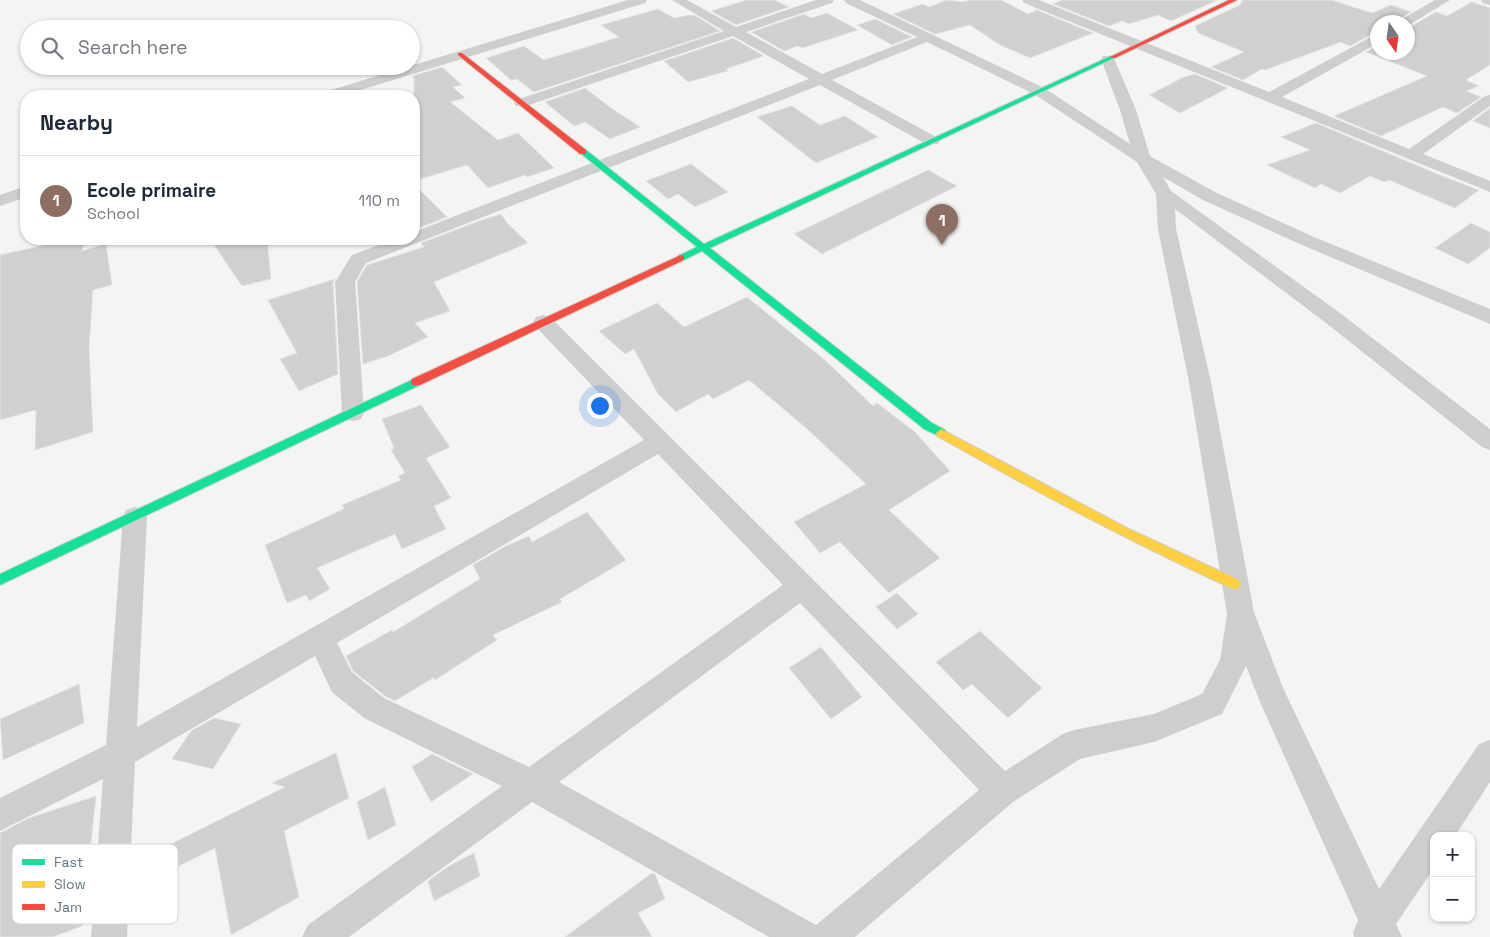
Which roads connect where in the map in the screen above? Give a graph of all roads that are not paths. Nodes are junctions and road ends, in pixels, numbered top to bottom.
1 (641, 0) edge
2 (678, 0) edge
3 (828, 0) edge
4 (850, 0) edge
5 (1028, 0) edge
6 (1234, 0) edge
7 (1444, 0) edge
8 (1415, 16) edge
9 (734, 31) junction
10 (929, 37) junction
11 (1370, 42) edge
12 (1138, 45) junction
13 (460, 54) junction
14 (1108, 59) junction
15 (420, 67) edge
16 (393, 75) edge
17 (821, 80) junction
18 (345, 90) edge
19 (1039, 91) junction
20 (1270, 98) junction
21 (1490, 99) edge
22 (520, 102) junction
23 (932, 141) junction
24 (1411, 155) junction
25 (1142, 159) junction
26 (601, 166) junction
27 (1490, 187) edge
28 (20, 193) edge
29 (1165, 194) junction
30 (0, 201) edge
31 (420, 235) edge
32 (395, 245) edge
33 (704, 247) junction
34 (1490, 317) edge
35 (543, 322) junction
36 (353, 413) junction
37 (1490, 441) edge
38 (660, 442) junction
39 (135, 517) junction
40 (0, 580) edge
41 (802, 587) junction
42 (1237, 598) junction
43 (320, 638) junction
44 (121, 753) junction
45 (1490, 755) edge
46 (531, 784) junction
47 (1002, 791) junction
48 (0, 815) edge
49 (1439, 832) edge
50 (115, 844) edge
51 (1430, 846) edge
52 (110, 924) edge
53 (1377, 932) edge
54 (109, 937) edge
55 (320, 937) edge
56 (803, 937) edge
57 (828, 937) edge

1 - 13 street
2 - 9 street
3 - 9 street
4 - 10 street
5 - 12 street
6 - 12 street
7 - 8 street
9 - 17 street
9 - 22 street
10 - 17 street
10 - 19 street
11 - 20 street
12 - 14 street
12 - 20 street
13 - 15 street
13 - 22 street
14 - 19 street
14 - 25 street
16 - 18 street
17 - 23 street
17 - 26 street
19 - 23 street
19 - 25 street
20 - 24 street
21 - 24 street
22 - 26 street
23 - 33 street
24 - 27 street
25 - 29 street
25 - 34 street
26 - 31 street
26 - 33 street
28 - 30 street
29 - 37 street
29 - 42 street
32 - 36 street
33 - 35 street
33 - 42 street
35 - 36 street
35 - 38 street
36 - 39 street
38 - 41 street
38 - 43 street
39 - 40 street
39 - 44 street
41 - 46 street
41 - 47 street
42 - 47 street
42 - 53 street
43 - 44 street
43 - 46 street
44 - 48 street
44 - 50 street
45 - 49 street
46 - 55 street
46 - 56 street
47 - 57 street
51 - 53 street
52 - 54 street

